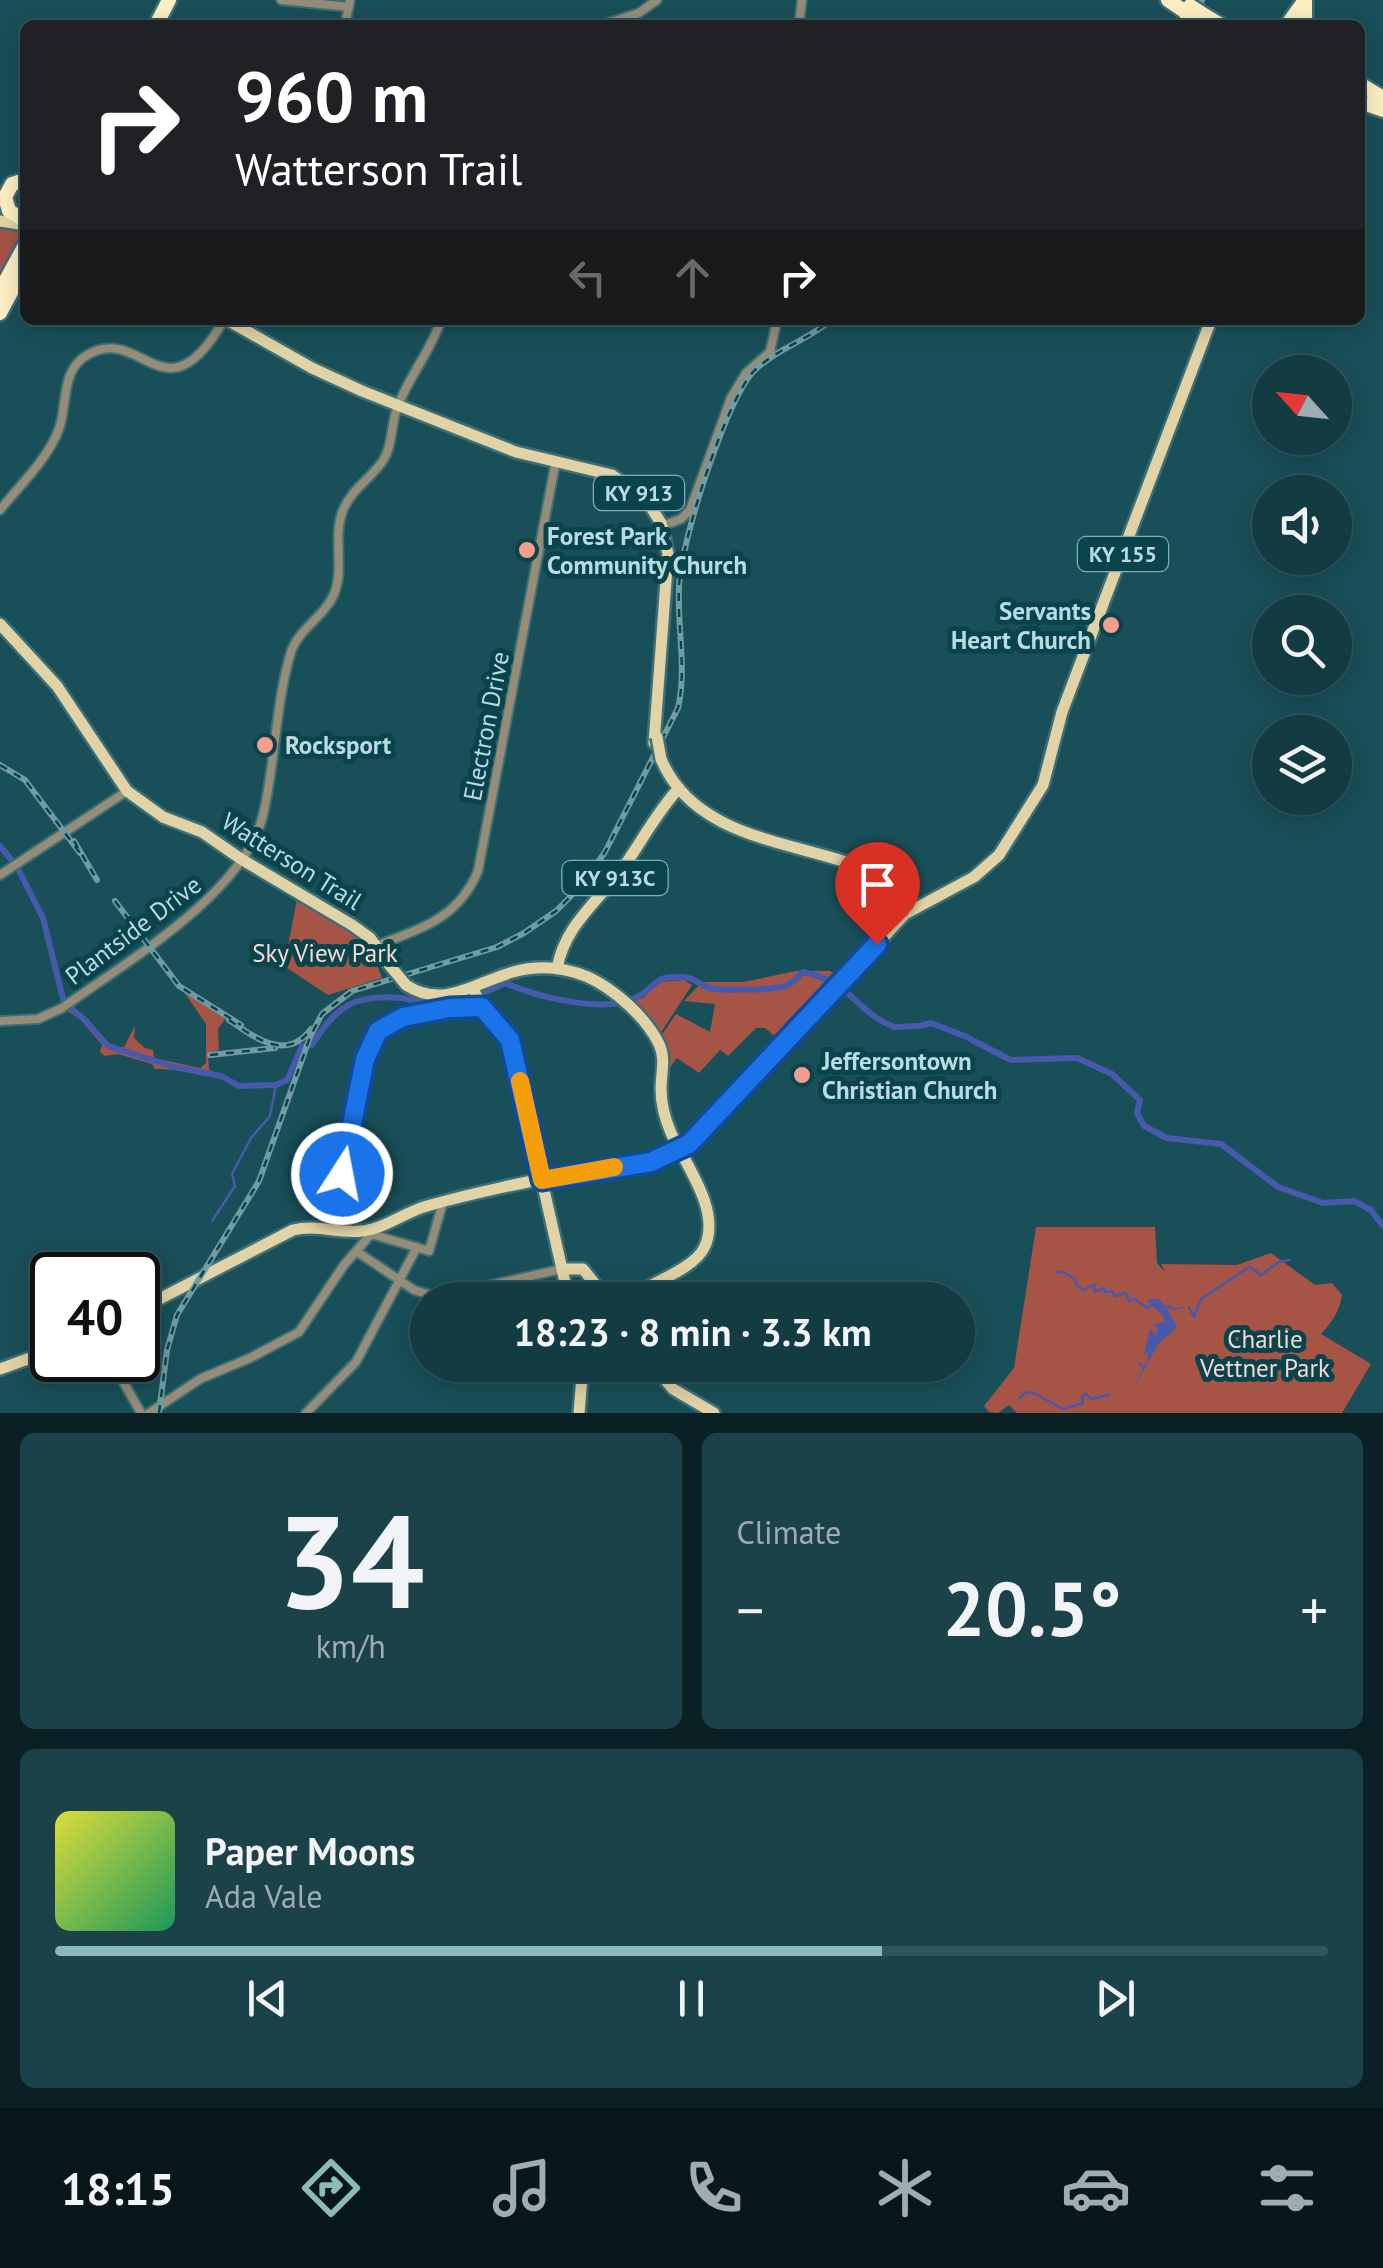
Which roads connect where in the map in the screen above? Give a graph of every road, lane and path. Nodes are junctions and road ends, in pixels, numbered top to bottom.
1 (282, 0) edge
2 (659, 0) edge
3 (350, 4) edge
4 (617, 20) edge
5 (625, 20) edge
6 (20, 177) edge
7 (20, 179) edge
8 (0, 191) edge
9 (20, 219) edge
10 (20, 254) edge
11 (20, 269) edge
12 (20, 278) edge
13 (0, 291) edge
14 (1, 309) edge
15 (220, 325) edge
16 (232, 325) edge
17 (246, 325) edge
18 (440, 325) edge
19 (776, 325) edge
20 (1209, 325) edge
21 (400, 404) junction
22 (556, 460) junction
23 (0, 510) edge
24 (664, 525) junction
25 (0, 624) edge
26 (678, 789) junction
27 (127, 791) junction
28 (241, 859) junction
29 (0, 875) edge
30 (909, 910) junction
31 (376, 946) junction
32 (557, 969) junction
33 (477, 997) junction
34 (0, 1021) edge
35 (680, 1150) junction
36 (542, 1180) junction
37 (443, 1202) junction
38 (332, 1228) junction
39 (370, 1232) junction
40 (417, 1247) junction
41 (356, 1251) junction
42 (562, 1269) junction
43 (400, 1281) junction
44 (565, 1282) edge
45 (593, 1282) edge
46 (657, 1282) edge
47 (160, 1299) edge
48 (30, 1358) edge
49 (0, 1369) edge
50 (123, 1382) edge
51 (582, 1382) edge
52 (667, 1382) edge
53 (141, 1413) edge
54 (149, 1413) edge
55 (306, 1413) edge
56 (579, 1413) edge
57 (714, 1413) edge

1 - 3 street
2 - 4 street
2 - 5 street
6 - 8 highway
7 - 9 highway
10 - 13 highway
11 - 14 highway
12 - 14 highway
15 - 23 street
16 - 21 main road, KY 913
17 - 21 main road, KY 913
18 - 21 street, Plantside Drive
19 - 24 street
20 - 30 main road, KY 155
21 - 22 main road, KY 913
21 - 28 street, Plantside Drive
22 - 24 main road, KY 913
22 - 31 street, Electron Drive
24 - 26 main road, KY 913, bridge
25 - 27 main road, Watterson Trail
26 - 30 main road, KY 913
26 - 32 main road, KY 913C
27 - 28 main road, Watterson Trail
27 - 29 street
28 - 31 main road, Watterson Trail
28 - 34 street, Plantside Drive
30 - 35 main road, KY 155
31 - 33 main road, Watterson Trail, bridge
32 - 33 main road, Watterson Trail
32 - 35 main road
33 - 36 main road
33 - 38 street
35 - 36 main road, KY 155
35 - 46 main road
36 - 37 main road, KY 155
36 - 42 main road
37 - 39 main road, KY 155
37 - 40 street
38 - 39 main road, KY 155
38 - 47 main road, KY 155
39 - 40 street
39 - 41 street
40 - 43 street
41 - 43 street
41 - 54 street
42 - 43 street
42 - 44 main road
42 - 45 main road
43 - 55 street
48 - 49 main road
50 - 53 street
51 - 56 main road
52 - 57 main road

